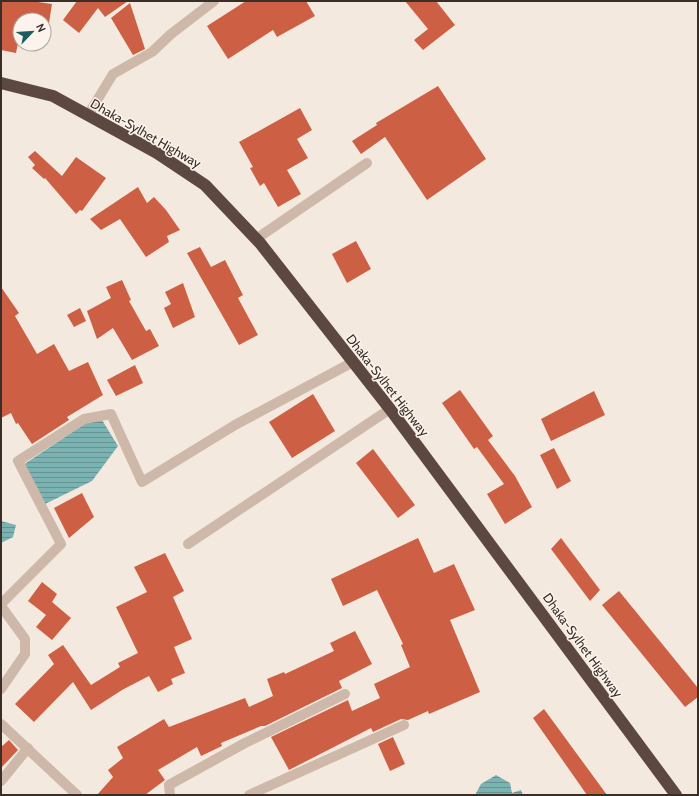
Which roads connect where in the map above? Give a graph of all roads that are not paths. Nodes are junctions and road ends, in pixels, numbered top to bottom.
1 (214, 1) edge
2 (1, 83) edge
3 (88, 115) junction
4 (367, 163) dead end
5 (256, 239) junction
6 (353, 362) junction
7 (390, 409) junction
8 (188, 544) dead end
9 (1, 605) edge
10 (1, 689) edge
11 (345, 694) dead end
12 (1, 724) edge
13 (404, 725) dead end
14 (28, 748) junction
15 (1, 781) edge
16 (76, 795) edge
17 (170, 795) edge
18 (249, 795) edge
19 (676, 795) edge

1 - 3 street
2 - 3 highway, Dhaka-Sylhet Highway
3 - 5 highway, Dhaka-Sylhet Highway
4 - 5 street
5 - 6 highway, Dhaka-Sylhet Highway
6 - 7 highway, Dhaka-Sylhet Highway
6 - 9 street
7 - 8 street
7 - 19 highway, Dhaka-Sylhet Highway
9 - 10 street
11 - 17 street
12 - 14 street
13 - 18 street
14 - 15 street
14 - 16 street

